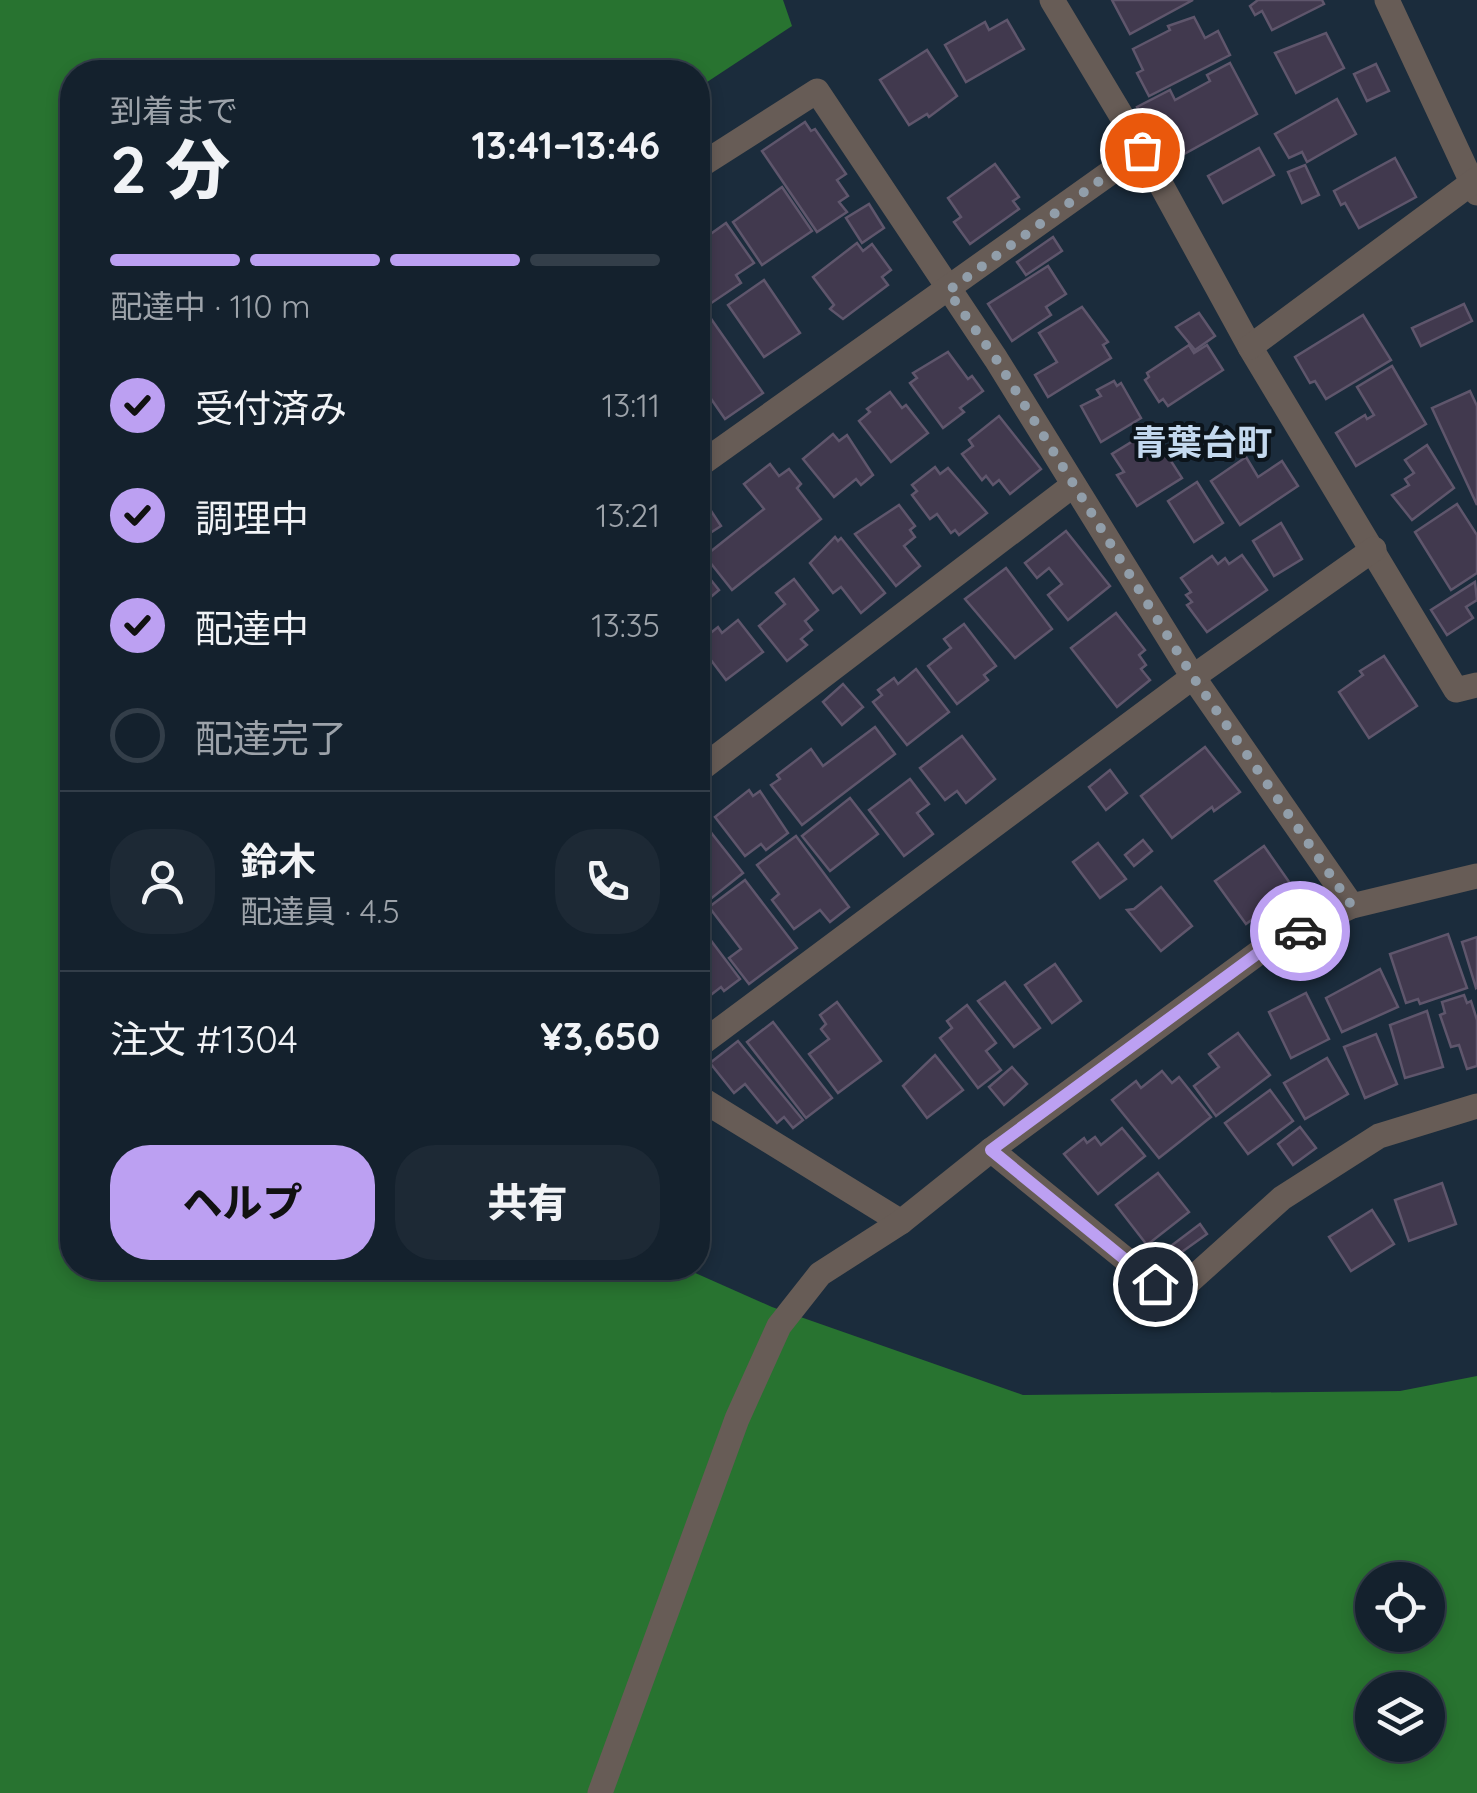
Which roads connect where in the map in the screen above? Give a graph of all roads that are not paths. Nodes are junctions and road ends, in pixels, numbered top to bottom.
1 (1052, 0) edge
2 (1387, 0) edge
3 (1142, 150) junction
4 (710, 158) edge
5 (1475, 185) edge
6 (948, 291) junction
7 (1250, 347) junction
8 (710, 458) edge
9 (1072, 486) junction
10 (1374, 549) junction
11 (1193, 677) junction
12 (1477, 685) edge
13 (710, 762) edge
14 (1477, 876) edge
15 (1352, 906) junction
16 (710, 1037) edge
17 (710, 1105) edge
18 (1477, 1106) edge
19 (991, 1150) junction
20 (901, 1222) junction
21 (600, 1793) edge

1 - 3 street
2 - 5 street
3 - 6 street
3 - 7 street
4 - 6 street
5 - 7 street
6 - 8 street
6 - 9 street
7 - 10 street
9 - 11 street
9 - 13 street
10 - 11 street
10 - 12 street
11 - 15 street
11 - 16 street
14 - 15 street
15 - 19 street
17 - 20 street
18 - 19 street
19 - 20 street
20 - 21 street

